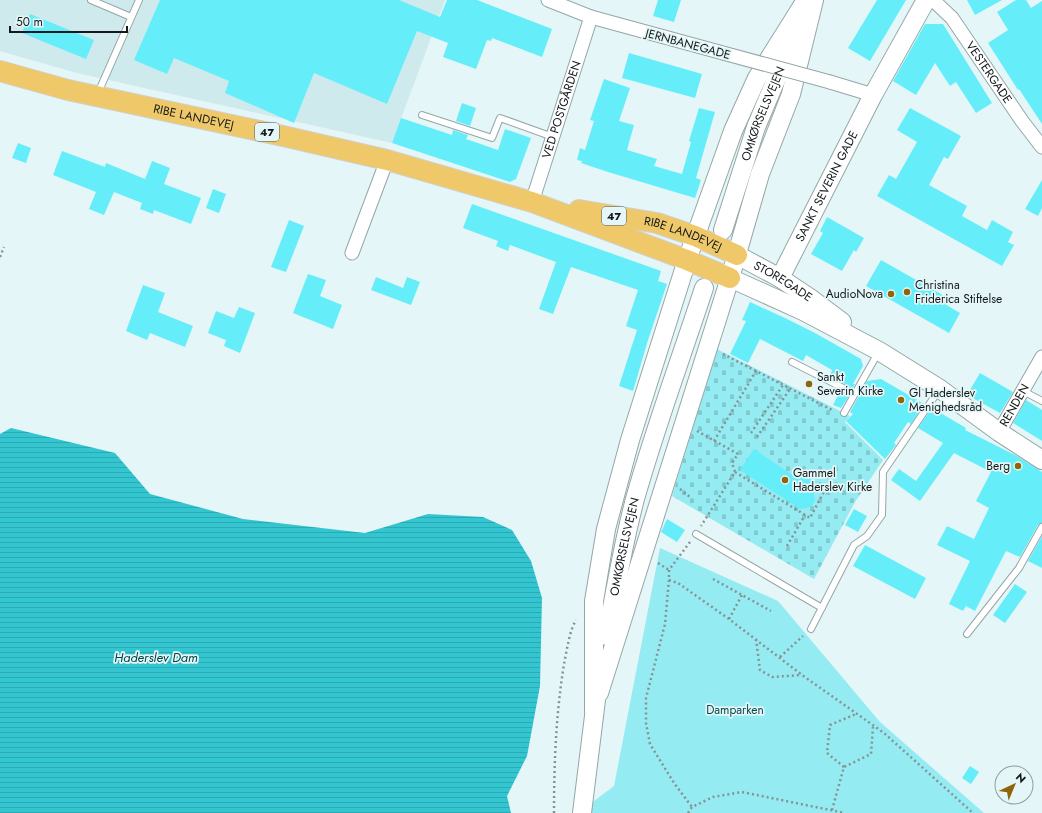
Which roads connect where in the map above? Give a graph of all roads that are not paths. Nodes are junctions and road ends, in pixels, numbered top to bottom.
1 (91, 0) edge
2 (139, 0) edge
3 (548, 0) edge
4 (806, 0) edge
5 (810, 0) edge
6 (814, 0) edge
7 (926, 0) edge
8 (933, 0) edge
9 (131, 17) junction
10 (591, 17) junction
11 (0, 71) edge
12 (873, 94) junction
13 (96, 96) junction
14 (422, 115) dead end
15 (553, 138) junction
16 (1042, 147) edge
17 (387, 160) junction
18 (532, 202) junction
19 (723, 230) dead end
20 (691, 249) junction
21 (352, 252) dead end
22 (733, 266) junction
23 (780, 278) junction
24 (704, 288) dead end
25 (838, 319) junction
26 (879, 351) junction
27 (1042, 357) edge
28 (792, 362) dead end
29 (905, 367) junction
30 (940, 389) junction
31 (1023, 391) junction
32 (855, 394) junction
33 (1042, 401) edge
34 (841, 413) road end
35 (1000, 432) junction
36 (1042, 460) edge
37 (1042, 528) edge
38 (696, 534) road end
39 (822, 608) junction
40 (811, 629) dead end
41 (967, 634) dead end
42 (594, 711) junction
43 (582, 813) edge

1 - 9 lane
2 - 9 lane
3 - 10 street, JERNBANEGADE
4 - 20 main road
5 - 19 main road, OMKØRSELSVEJEN
6 - 22 main road
7 - 12 main road, SANKT SEVERIN GADE
8 - 16 street, VESTERGADE
9 - 13 lane
10 - 12 street, JERNBANEGADE, bridge
10 - 15 street, VED POSTGÅRDEN
11 - 13 main road, RIBE LANDEVEJ / 47
12 - 23 main road, SANKT SEVERIN GADE
13 - 17 main road, RIBE LANDEVEJ / 47
14 - 15 lane
15 - 18 street, VED POSTGÅRDEN
17 - 18 main road, RIBE LANDEVEJ / 47
17 - 21 street
18 - 20 main road, RIBE LANDEVEJ / 47
18 - 20 main road, RIBE LANDEVEJ / 47
20 - 22 main road, RIBE LANDEVEJ / 47
20 - 42 main road
22 - 23 main road, STOREGADE
22 - 25 main road
22 - 26 main road, STOREGADE
22 - 42 main road
23 - 25 main road, STOREGADE
24 - 42 main road, OMKØRSELSVEJEN
25 - 29 main road, STOREGADE
26 - 29 main road, STOREGADE
26 - 32 lane
27 - 31 street, RENDEN
28 - 32 lane
29 - 30 main road, STOREGADE
30 - 35 main road, STOREGADE
30 - 39 lane
31 - 33 lane
31 - 35 street, RENDEN
32 - 34 lane
35 - 36 main road, STOREGADE
37 - 41 lane
38 - 39 lane
39 - 40 lane
42 - 43 main road, OMKØRSELSVEJEN

